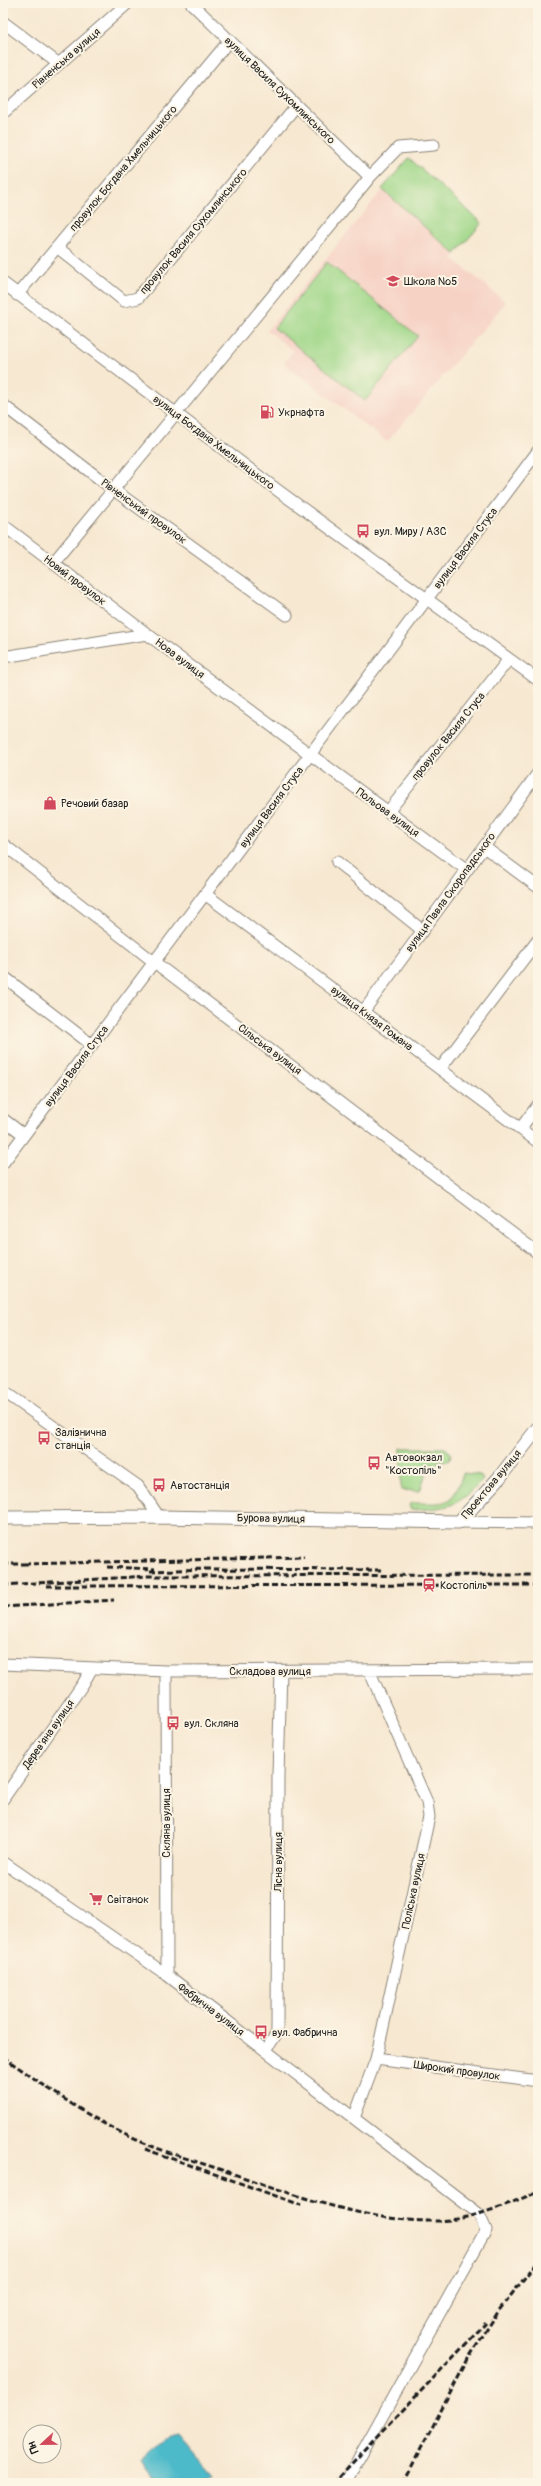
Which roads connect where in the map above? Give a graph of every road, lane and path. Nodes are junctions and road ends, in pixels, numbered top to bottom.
1 (128, 3) edge
2 (191, 3) edge
3 (3, 22) edge
4 (229, 41) junction
5 (59, 64) junction
6 (296, 106) junction
7 (3, 113) edge
8 (434, 145) dead end
9 (370, 177) junction
10 (57, 247) junction
11 (3, 283) edge
12 (17, 295) junction
13 (3, 405) edge
14 (177, 414) junction
15 (538, 451) edge
16 (114, 490) junction
17 (3, 525) edge
18 (53, 563) junction
19 (426, 599) junction
20 (287, 615) dead end
21 (147, 634) junction
22 (3, 657) edge
23 (509, 659) junction
24 (538, 680) edge
25 (310, 754) junction
26 (538, 773) edge
27 (388, 812) junction
28 (3, 844) edge
29 (484, 847) junction
30 (337, 862) dead end
31 (467, 870) junction
32 (538, 887) edge
33 (205, 894) junction
34 (422, 930) junction
35 (538, 940) edge
36 (154, 962) junction
37 (3, 976) edge
38 (363, 1012) junction
39 (92, 1045) junction
40 (440, 1069) junction
41 (538, 1105) edge
42 (3, 1119) edge
43 (520, 1128) junction
44 (24, 1135) junction
45 (538, 1142) edge
46 (3, 1163) edge
47 (538, 1253) edge
48 (3, 1391) edge
49 (538, 1428) edge
50 (159, 1516) junction
51 (3, 1518) edge
52 (460, 1522) junction
53 (538, 1523) edge
54 (3, 1664) edge
55 (92, 1668) junction
56 (538, 1669) edge
57 (369, 1670) junction
58 (166, 1671) junction
59 (281, 1671) junction
60 (3, 1799) edge
61 (3, 1862) edge
62 (167, 1975) junction
63 (266, 2050) junction
64 (376, 2059) junction
65 (538, 2081) edge
66 (354, 2118) junction
67 (346, 2483) edge

1 - 5 street, Рівненська вулиця
2 - 4 street, вулиця Василя Сухомлинського
3 - 5 street
4 - 6 street, вулиця Василя Сухомлинського
4 - 10 street, провулок Богдана Хмельницького
5 - 7 street, Рівненська вулиця
6 - 9 street, вулиця Василя Сухомлинського
6 - 10 street, провулок Василя Сухомлинського
8 - 9 street
9 - 14 street
10 - 12 street, провулок Богдана Хмельницького
11 - 12 street, вулиця Богдана Хмельницького
12 - 14 street, вулиця Богдана Хмельницького
13 - 16 street, Рівненський провулок
14 - 16 street
14 - 19 street, вулиця Богдана Хмельницького
15 - 19 street, вулиця Василя Стуса
16 - 18 street
16 - 20 street, Рівненський провулок
17 - 18 street, Новий провулок
18 - 21 street, Новий провулок
19 - 23 street, вулиця Богдана Хмельницького
19 - 25 street, вулиця Василя Стуса
21 - 22 street, Нова вулиця
21 - 25 street, Нова вулиця
23 - 24 street, вулиця Богдана Хмельницького
23 - 27 street, провулок Василя Стуса
25 - 27 street, Польова вулиця
25 - 33 street, вулиця Василя Стуса
26 - 29 street, вулиця Павла Скоропадського
27 - 31 street, Польова вулиця
28 - 36 street, Сільська вулиця
29 - 31 street, вулиця Павла Скоропадського
29 - 32 street
30 - 34 street
31 - 34 street, вулиця Павла Скоропадського
33 - 36 street, вулиця Василя Стуса
33 - 38 street, вулиця Князя Романа
34 - 38 street, вулиця Павла Скоропадського
35 - 40 street
36 - 39 street, вулиця Василя Стуса
36 - 47 street, Сільська вулиця
37 - 39 street
38 - 40 street, вулиця Князя Романа
39 - 44 street, вулиця Василя Стуса
40 - 43 street, вулиця Князя Романа
41 - 43 street
42 - 44 street
43 - 45 street, вулиця Князя Романа
44 - 46 street, вулиця Василя Стуса
48 - 50 street
49 - 52 main road, Проектова вулиця
50 - 51 main road, Бурова вулиця
50 - 52 main road, Бурова вулиця
52 - 53 street, Бурова вулиця
54 - 55 street, Складова вулиця
55 - 58 street, Складова вулиця
55 - 60 street, Дерев'яна вулиця
56 - 57 street, Складова вулиця
57 - 59 street, Складова вулиця
57 - 64 street, Поліська вулиця
58 - 59 street, Складова вулиця
58 - 62 street, Скляна вулиця
59 - 63 street, Лісна вулиця
61 - 62 street, Фабрична вулиця
62 - 63 street, Фабрична вулиця
63 - 66 street, Фабрична вулиця
64 - 65 street, Широкий провулок
64 - 66 street, Поліська вулиця
66 - 67 street, Фабрична вулиця

